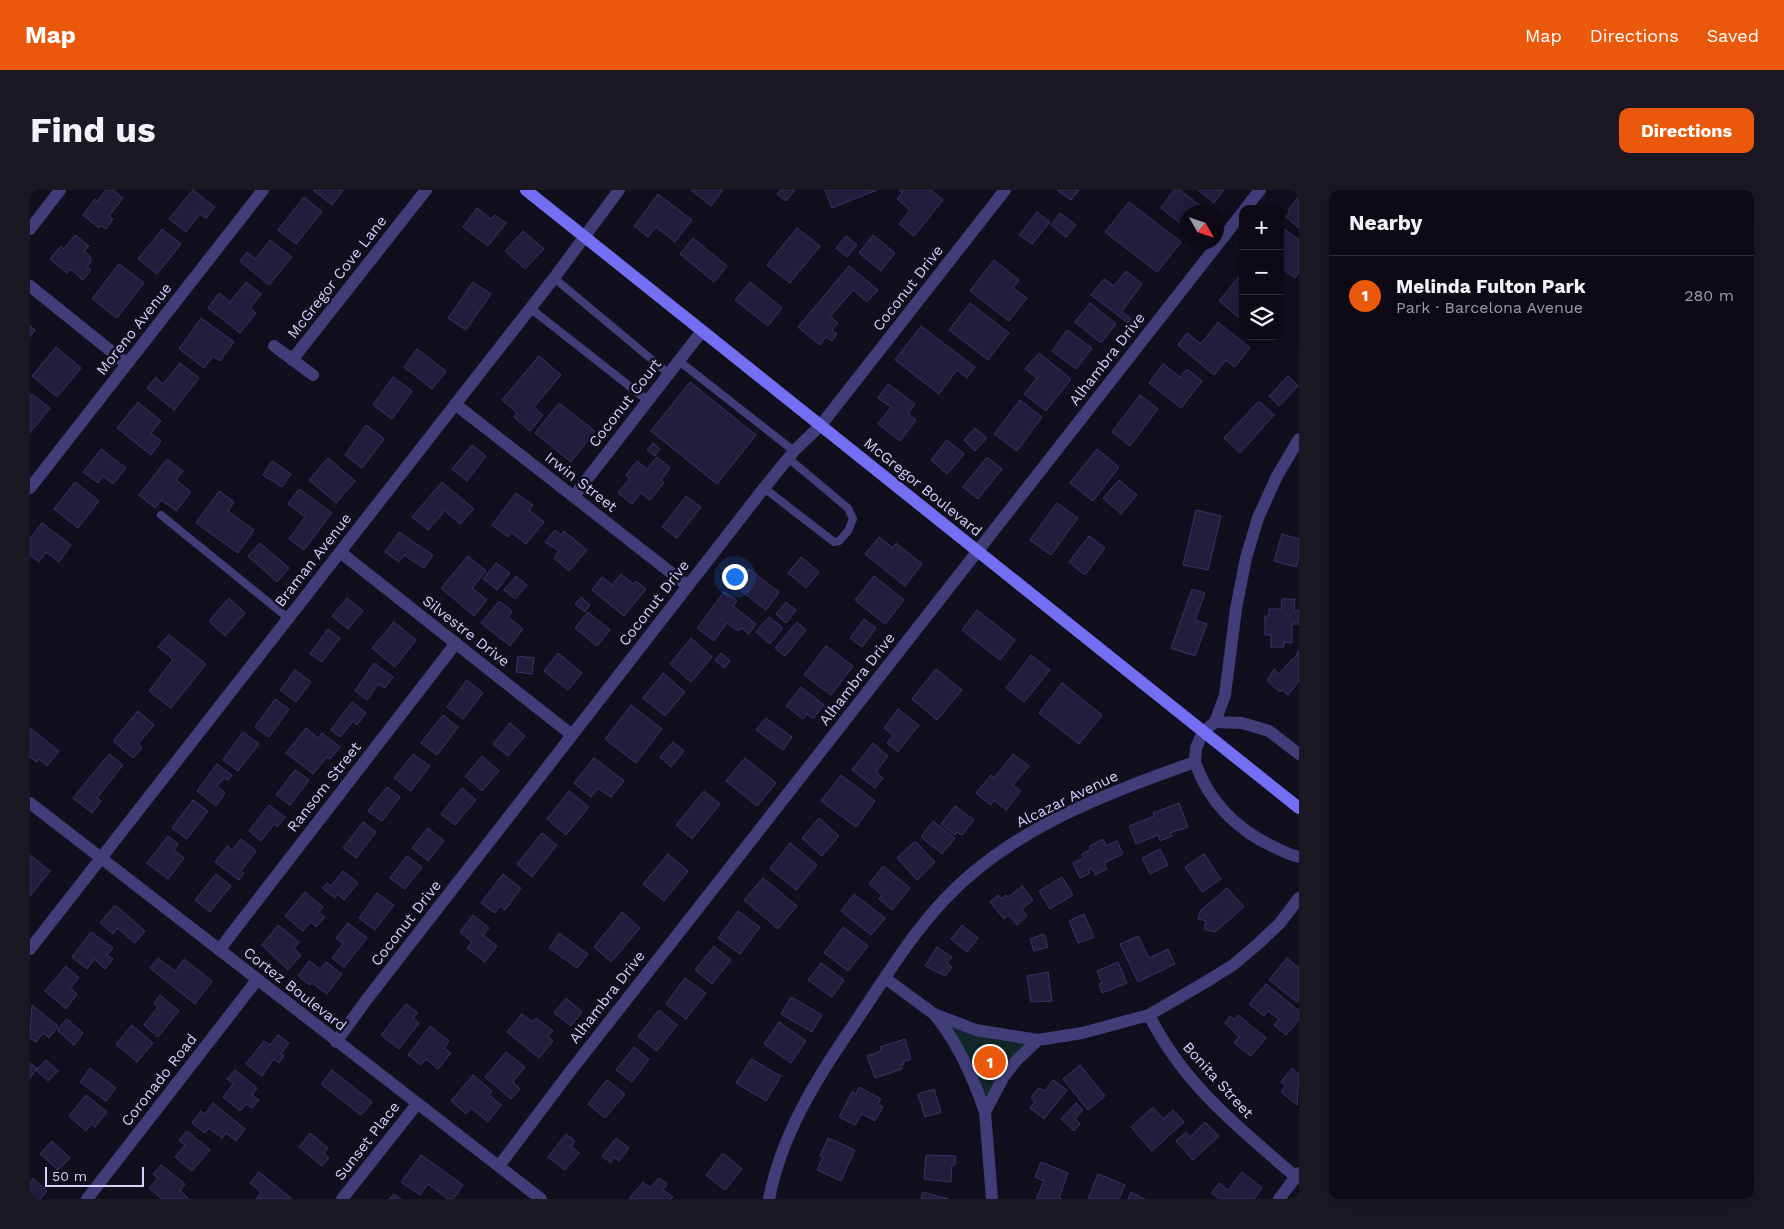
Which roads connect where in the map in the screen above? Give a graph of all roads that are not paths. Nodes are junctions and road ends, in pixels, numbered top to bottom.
1 (60, 190) edge
2 (263, 190) edge
3 (426, 190) edge
4 (526, 190) edge
5 (618, 190) edge
6 (1005, 190) edge
7 (1260, 190) edge
8 (1248, 205) edge
9 (1239, 217) edge
10 (30, 229) edge
11 (583, 235) junction
12 (554, 278) junction
13 (30, 286) edge
14 (530, 308) junction
15 (702, 331) junction
16 (274, 346) dead end
17 (292, 360) junction
18 (679, 360) junction
19 (127, 364) junction
20 (668, 373) junction
21 (313, 375) dead end
22 (647, 400) junction
23 (455, 404) junction
24 (821, 425) junction
25 (1299, 439) edge
26 (791, 454) junction
27 (30, 488) edge
28 (764, 488) junction
29 (574, 496) junction
30 (161, 515) dead end
31 (977, 551) junction
32 (340, 552) junction
33 (688, 586) junction
34 (288, 618) junction
35 (456, 643) junction
36 (1215, 722) junction
37 (1204, 732) junction
38 (572, 735) junction
39 (1297, 747) edge
40 (1195, 762) junction
41 (30, 803) edge
42 (1299, 808) edge
43 (1299, 856) edge
44 (100, 858) junction
45 (1299, 898) edge
46 (30, 948) edge
47 (219, 950) junction
48 (885, 978) junction
49 (257, 980) junction
50 (934, 1014) junction
51 (1149, 1015) junction
52 (1038, 1040) junction
53 (336, 1042) junction
54 (417, 1104) junction
55 (986, 1112) junction
56 (499, 1166) junction
57 (1298, 1175) edge
58 (87, 1199) edge
59 (342, 1199) edge
60 (541, 1199) edge
61 (769, 1199) edge
62 (992, 1199) edge
63 (1279, 1199) edge

1 - 10 street
2 - 19 street, Moreno Avenue
3 - 17 street, McGregor Cove Lane
4 - 11 main road, McGregor Boulevard
5 - 11 street, Braman Avenue
6 - 24 street, Coconut Drive
7 - 8 street
9 - 31 street, Alhambra Drive
11 - 12 street, Braman Avenue
11 - 15 main road, McGregor Boulevard
12 - 14 street, Braman Avenue
12 - 20 lane
13 - 19 street
14 - 22 lane
14 - 23 street, Braman Avenue
15 - 18 street, Coconut Court
15 - 24 main road, McGregor Boulevard
16 - 17 street, McGregor Cove Lane
17 - 21 street, McGregor Cove Lane
18 - 20 street, Coconut Court
18 - 26 lane
19 - 27 street, Moreno Avenue
20 - 22 street, Coconut Court
22 - 29 street, Coconut Court
23 - 29 street, Irwin Street
23 - 32 street, Braman Avenue
24 - 26 street, Coconut Drive
24 - 31 main road, McGregor Boulevard
25 - 36 street
26 - 28 street, Coconut Drive
26 - 28 lane
28 - 33 street, Coconut Drive
29 - 33 street, Irwin Street
30 - 34 lane
31 - 37 main road, McGregor Boulevard
31 - 56 street, Alhambra Drive
32 - 34 street, Braman Avenue
32 - 35 street, Silvestre Drive
33 - 38 street, Coconut Drive
34 - 44 street, Braman Avenue
35 - 38 street, Silvestre Drive
35 - 47 street, Ransom Street
36 - 37 street
36 - 39 street
37 - 40 street
37 - 42 main road, McGregor Boulevard
38 - 53 street, Coconut Drive
40 - 43 street
40 - 48 street, Alcazar Avenue
41 - 44 street, Cortez Boulevard
44 - 46 street, Braman Avenue
44 - 47 street, Cortez Boulevard
45 - 51 street
47 - 49 street, Cortez Boulevard
48 - 50 street
48 - 61 street, Alcazar Avenue
49 - 53 street, Cortez Boulevard
49 - 58 street, Coronado Road
50 - 52 street
50 - 55 street
51 - 52 street
51 - 57 street, Bonita Street
52 - 55 street
53 - 54 street, Cortez Boulevard
54 - 56 street, Cortez Boulevard
54 - 59 street, Sunset Place
55 - 62 street
56 - 60 street, Cortez Boulevard
57 - 63 street

